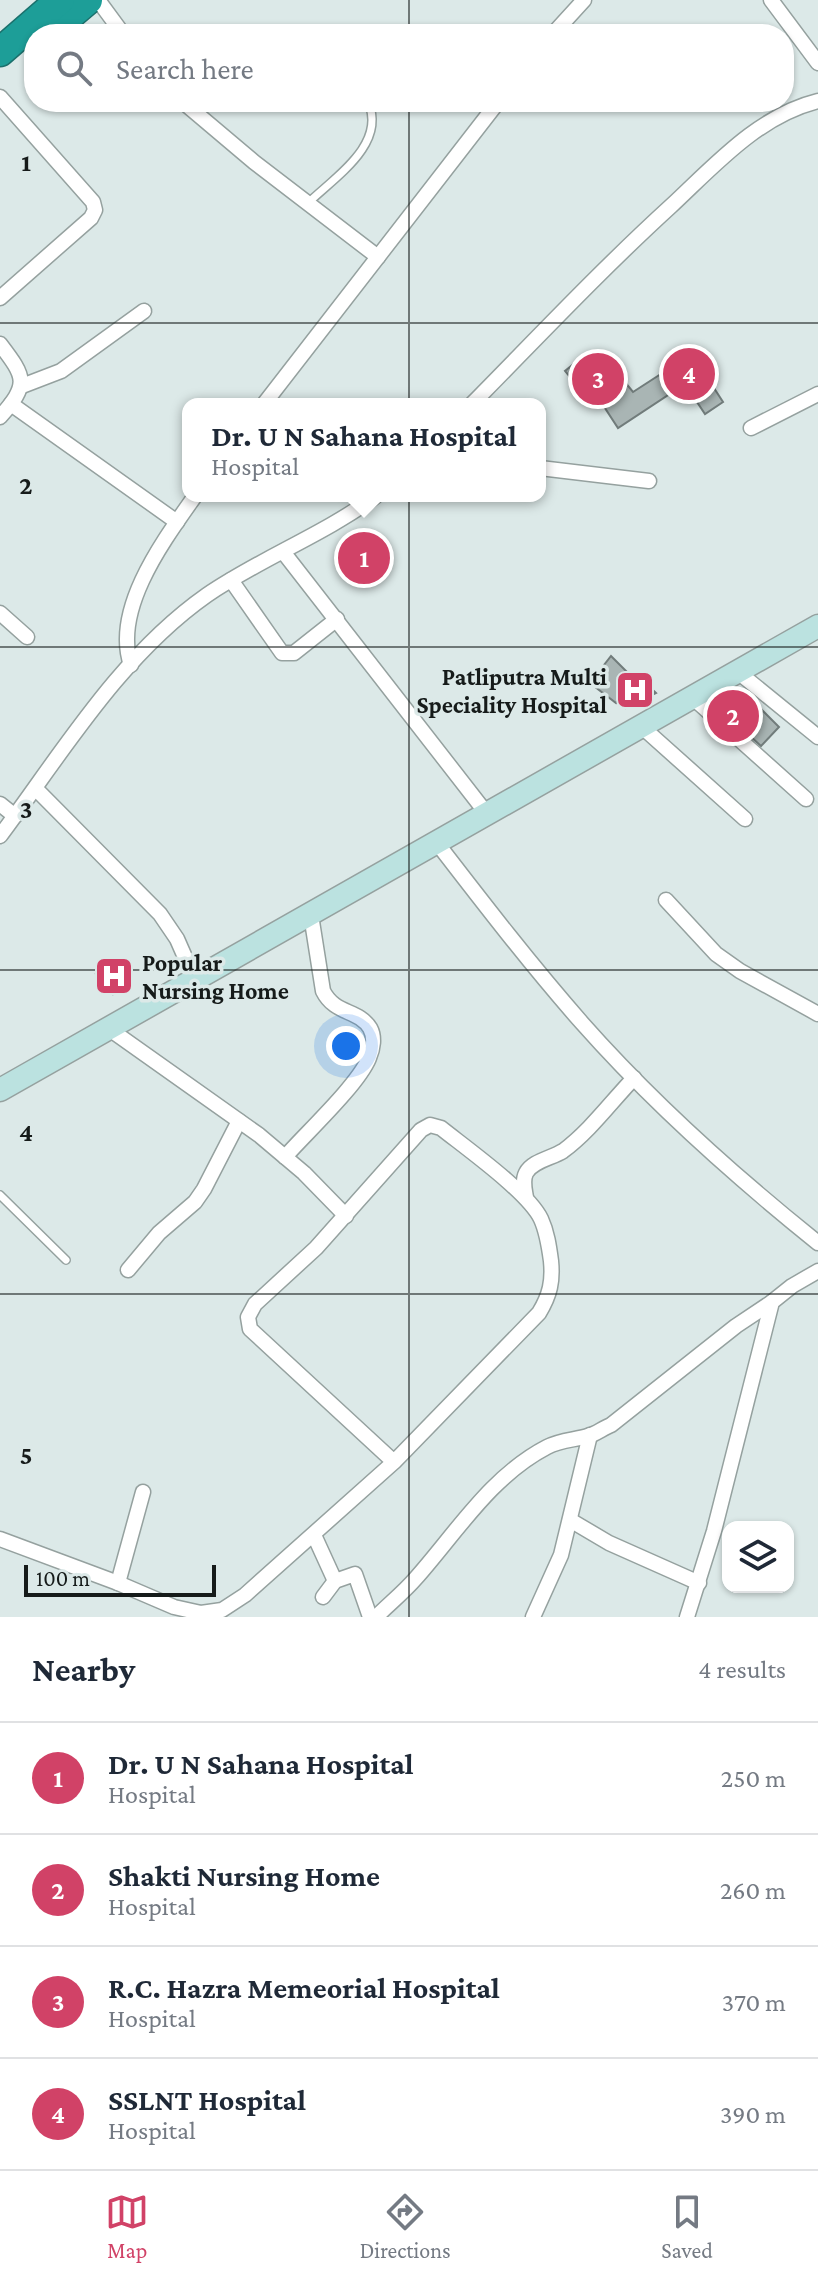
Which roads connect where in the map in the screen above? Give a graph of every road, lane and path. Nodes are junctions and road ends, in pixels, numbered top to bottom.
1 (60, 0) edge
2 (88, 0) edge
3 (98, 0) edge
4 (584, 0) edge
5 (771, 0) edge
6 (32, 24) edge
7 (59, 24) edge
8 (116, 24) edge
9 (562, 24) edge
10 (789, 24) edge
11 (24, 31) edge
12 (794, 31) edge
13 (0, 52) edge
14 (24, 54) edge
15 (818, 63) edge
16 (0, 74) edge
17 (0, 97) edge
18 (818, 101) edge
19 (794, 110) edge
20 (195, 112) edge
21 (372, 112) edge
22 (490, 112) edge
23 (790, 112) edge
24 (308, 203) junction
25 (378, 257) junction
26 (0, 298) edge
27 (144, 311) dead end
28 (0, 344) edge
29 (22, 386) junction
30 (818, 394) edge
31 (269, 398) edge
32 (478, 398) edge
33 (11, 404) junction
34 (0, 417) edge
35 (751, 428) dead end
36 (546, 469) edge
37 (649, 481) dead end
38 (191, 502) edge
39 (368, 502) edge
40 (177, 522) junction
41 (284, 553) junction
42 (231, 580) junction
43 (0, 613) edge
44 (337, 619) junction
45 (818, 626) edge
46 (27, 637) dead end
47 (131, 665) junction
48 (738, 672) junction
49 (692, 697) junction
50 (641, 726) junction
51 (818, 737) edge
52 (36, 789) junction
53 (806, 799) dead end
54 (0, 804) edge
55 (487, 814) junction
56 (15, 816) junction
57 (745, 819) dead end
58 (0, 836) edge
59 (437, 843) junction
60 (666, 900) dead end
61 (311, 915) junction
62 (195, 980) junction
63 (818, 1014) edge
64 (108, 1028) junction
65 (634, 1078) junction
66 (0, 1090) edge
67 (239, 1121) junction
68 (285, 1157) junction
69 (0, 1195) edge
70 (526, 1198) junction
71 (346, 1216) junction
72 (818, 1243) edge
73 (66, 1260) dead end
74 (128, 1270) dead end
75 (818, 1271) edge
76 (772, 1302) junction
77 (590, 1435) junction
78 (394, 1462) junction
79 (143, 1492) dead end
80 (570, 1520) junction
81 (314, 1535) junction
82 (0, 1539) edge
83 (335, 1581) junction
84 (118, 1583) junction
85 (699, 1583) junction
86 (323, 1597) dead end
87 (373, 1617) edge
88 (533, 1617) edge
89 (687, 1617) edge

1 - 6 highway
2 - 7 highway
3 - 8 street
4 - 9 street
5 - 10 street
11 - 13 highway
12 - 15 street
14 - 16 highway
17 - 26 street
18 - 19 street
20 - 24 street
21 - 24 lane
22 - 25 street
23 - 32 street
24 - 25 street
25 - 31 street
27 - 29 street
28 - 29 street
29 - 33 street
30 - 35 street
33 - 34 street
33 - 40 street
36 - 37 street
38 - 40 street
39 - 41 street
40 - 47 street
41 - 42 street
41 - 44 street
42 - 44 street
42 - 47 street
43 - 46 street
44 - 55 street
45 - 48 main road
47 - 52 street
48 - 49 main road
48 - 51 street
49 - 50 main road
49 - 53 street
50 - 55 main road
50 - 57 street
52 - 56 street
52 - 62 street
54 - 56 street
55 - 59 main road
56 - 58 street
59 - 61 main road
59 - 65 street
60 - 63 street
61 - 62 main road
61 - 68 street
62 - 64 main road
64 - 66 main road
64 - 67 street
65 - 70 street
65 - 72 street
67 - 68 street
67 - 74 street
68 - 71 street
69 - 73 lane
70 - 71 street
70 - 78 street
71 - 78 street
75 - 76 street
76 - 77 street
76 - 85 street
77 - 80 street
77 - 87 street
78 - 81 street
79 - 84 street
80 - 85 street
80 - 88 street
81 - 83 street
81 - 84 street
82 - 84 street
83 - 86 street
83 - 87 street
85 - 89 street

